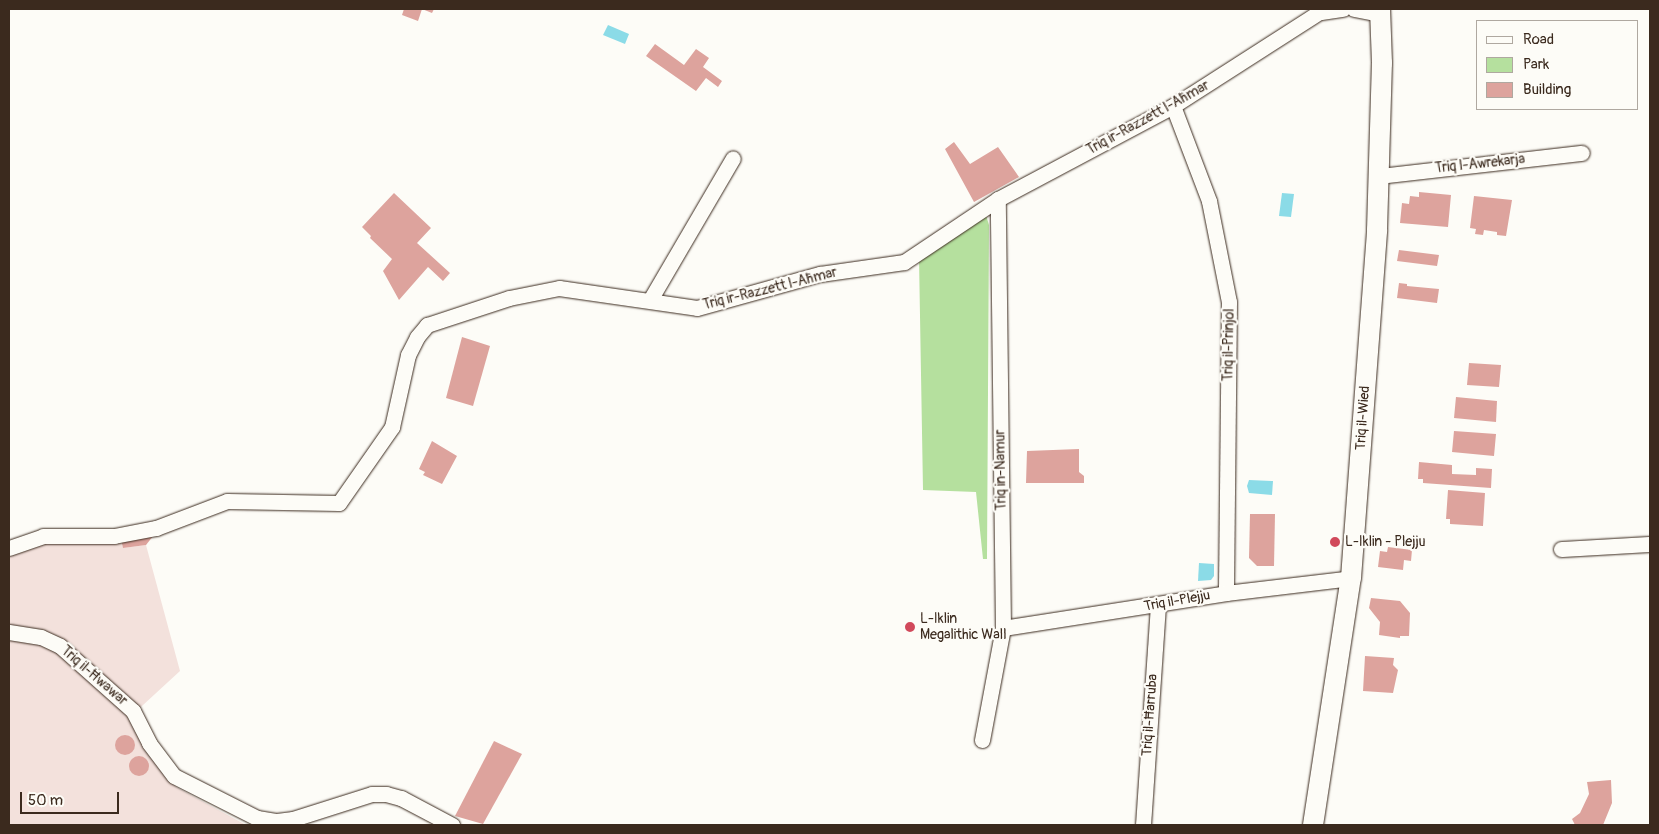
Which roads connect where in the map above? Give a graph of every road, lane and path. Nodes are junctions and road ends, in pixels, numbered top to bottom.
1 (1343, 9) edge
2 (1354, 9) edge
3 (1322, 11) edge
4 (1380, 11) edge
5 (1173, 106) junction
6 (1582, 153) dead end
7 (734, 158) dead end
8 (1379, 176) junction
9 (998, 199) junction
10 (650, 300) junction
11 (1650, 544) edge
12 (9, 548) edge
13 (1561, 549) dead end
14 (1351, 578) junction
15 (1226, 593) junction
16 (1158, 605) junction
17 (1003, 628) junction
18 (9, 632) edge
19 (982, 740) dead end
20 (452, 825) edge
21 (1142, 825) edge
22 (1313, 825) edge

1 - 3 street, Triq ir-Razzett l-Aħmar
2 - 4 street
3 - 5 street, Triq ir-Razzett l-Aħmar
4 - 8 street, Triq il-Wied
5 - 9 street, Triq ir-Razzett l-Aħmar
5 - 15 street, Triq il-Prinjol
6 - 8 street, Triq l-Awrekarja
7 - 10 street
8 - 14 street, Triq il-Wied
9 - 10 street, Triq ir-Razzett l-Aħmar
9 - 17 street, Triq in-Namur
10 - 12 street, Triq ir-Razzett l-Aħmar
11 - 13 street
14 - 15 street, Triq il-Plejju
14 - 22 street, Triq il-Wied
15 - 16 street, Triq il-Plejju
16 - 17 street, Triq il-Plejju
16 - 21 street, Triq il-Ħarruba
17 - 19 street, Triq in-Namur
18 - 20 street, Triq il-Ħwawar

